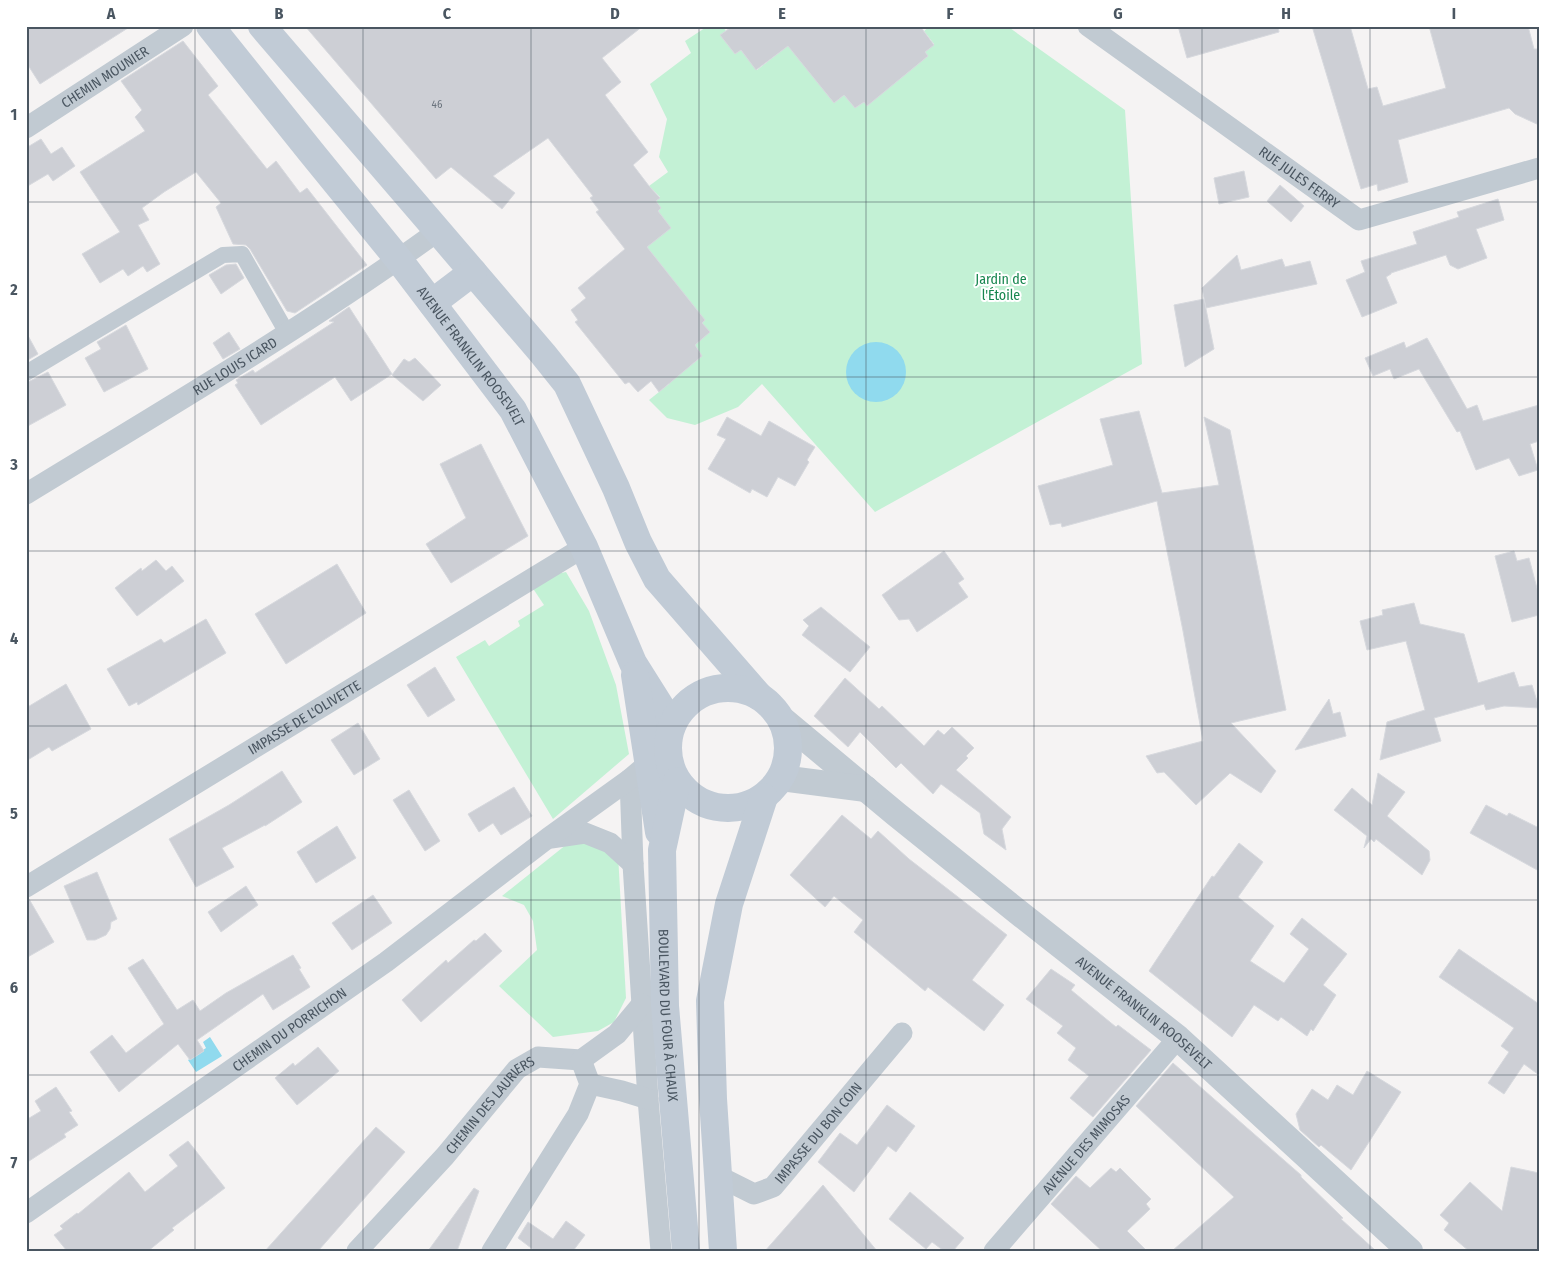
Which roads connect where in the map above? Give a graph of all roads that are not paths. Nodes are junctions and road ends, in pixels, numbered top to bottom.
1 (183, 26) edge
2 (210, 26) edge
3 (262, 26) edge
4 (1088, 26) edge
5 (26, 128) edge
6 (1539, 168) edge
7 (438, 231) junction
8 (399, 260) junction
9 (473, 272) junction
10 (432, 303) junction
11 (287, 333) junction
12 (26, 374) edge
13 (26, 494) edge
14 (584, 547) junction
15 (634, 663) junction
16 (759, 696) junction
17 (782, 719) junction
18 (672, 726) junction
19 (640, 770) junction
20 (677, 781) junction
21 (773, 788) junction
22 (866, 789) junction
23 (548, 838) junction
24 (662, 850) junction
25 (634, 864) junction
26 (26, 886) edge
27 (642, 1004) junction
28 (902, 1033) dead end
29 (1178, 1038) junction
30 (581, 1060) junction
31 (590, 1084) junction
32 (648, 1100) junction
33 (718, 1176) junction
34 (26, 1213) edge
35 (358, 1251) edge
36 (492, 1251) edge
37 (661, 1251) edge
38 (686, 1251) edge
39 (723, 1251) edge
40 (994, 1251) edge
41 (1410, 1251) edge

1 - 5 street, CHEMIN MOUNIER
2 - 8 main road, AVENUE FRANKLIN ROOSEVELT
3 - 7 main road
4 - 6 street, RUE JULES FERRY
7 - 8 street, RUE LOUIS ICARD
7 - 9 main road
8 - 10 main road, AVENUE FRANKLIN ROOSEVELT
8 - 11 street, RUE LOUIS ICARD
9 - 10 main road
9 - 16 main road
10 - 14 main road, AVENUE FRANKLIN ROOSEVELT
11 - 12 street
11 - 13 street, RUE LOUIS ICARD
14 - 15 main road, AVENUE FRANKLIN ROOSEVELT
14 - 26 street, IMPASSE DE L'OLIVETTE
15 - 18 main road, AVENUE FRANKLIN ROOSEVELT
15 - 19 main road
16 - 17 main road
16 - 18 main road
17 - 21 main road
17 - 22 street, AVENUE FRANKLIN ROOSEVELT
18 - 20 main road
19 - 23 street, CHEMIN DU PORRICHON
19 - 24 main road
19 - 25 street
20 - 21 main road
20 - 24 main road, BOULEVARD DU FOUR À CHAUX
21 - 22 street
21 - 33 main road
22 - 29 street, AVENUE FRANKLIN ROOSEVELT
23 - 25 street, CHEMIN DU PORRICHON
23 - 34 street, CHEMIN DU PORRICHON
24 - 38 main road, BOULEVARD DU FOUR À CHAUX
25 - 27 street
27 - 30 street
27 - 32 street
28 - 33 street, IMPASSE DU BON COIN
29 - 40 street, AVENUE DES MIMOSAS
29 - 41 street, AVENUE FRANKLIN ROOSEVELT
30 - 31 street
30 - 35 street, CHEMIN DES LAURIERS
31 - 32 street
31 - 36 street
32 - 37 street
33 - 39 main road

